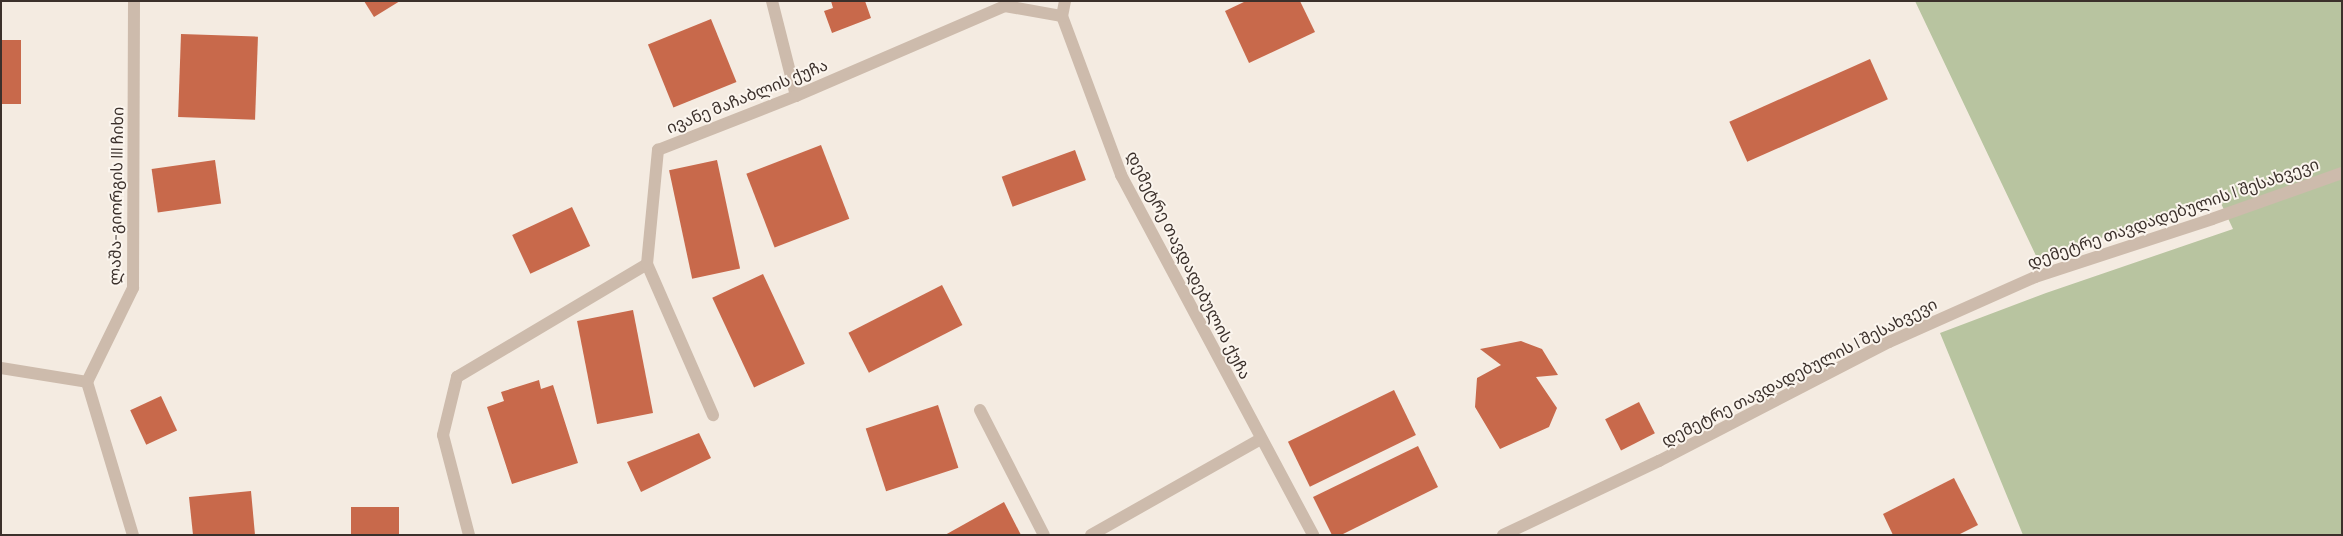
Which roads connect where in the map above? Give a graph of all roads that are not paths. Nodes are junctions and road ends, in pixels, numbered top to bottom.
1 (134, 1) edge
2 (772, 1) edge
3 (1066, 1) edge
4 (1062, 16) junction
5 (796, 96) junction
6 (2342, 173) edge
7 (647, 264) junction
8 (1, 368) edge
9 (86, 382) junction
10 (980, 410) dead end
11 (713, 415) dead end
12 (1261, 439) junction
13 (134, 535) edge
14 (469, 535) edge
15 (1044, 535) edge
16 (1091, 535) edge
17 (1313, 535) edge
18 (1503, 535) edge

1 - 9 street, ლაშა-გიორგის III ჩიხი
2 - 5 street
3 - 4 street
4 - 5 street, ივანე მაჩაბლის ქუჩა
4 - 12 street, დემეტრე თავდადებულის ქუჩა
5 - 7 street, ივანე მაჩაბლის ქუჩა
6 - 18 street, დემეტრე თავდადებულის I შესახვევი
7 - 11 street
7 - 14 street
8 - 9 street
9 - 13 street
10 - 15 street
12 - 16 street
12 - 17 street, დემეტრე თავდადებულის ქუჩა

